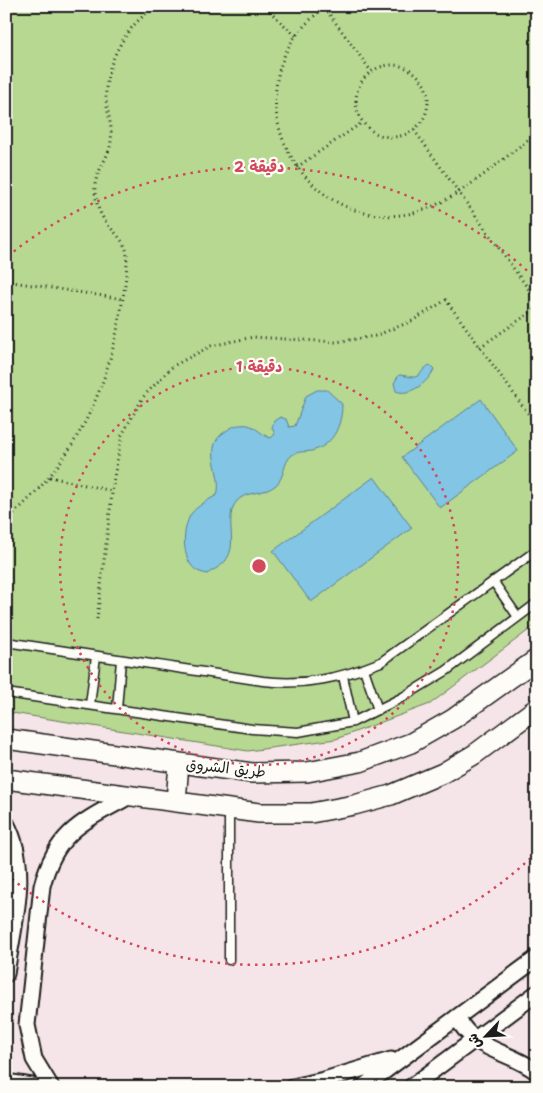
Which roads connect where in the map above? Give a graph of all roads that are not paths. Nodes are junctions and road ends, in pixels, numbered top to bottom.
1 (537, 550) edge
2 (493, 581) junction
3 (537, 603) edge
4 (518, 617) junction
5 (6, 642) edge
6 (96, 656) junction
7 (537, 659) edge
8 (121, 660) junction
9 (364, 669) junction
10 (343, 676) junction
11 (6, 693) edge
12 (90, 705) junction
13 (537, 708) edge
14 (116, 709) junction
15 (378, 710) junction
16 (353, 722) junction
17 (6, 739) edge
18 (179, 763) junction
19 (6, 779) edge
20 (130, 796) junction
21 (176, 802) junction
22 (229, 809) junction
23 (6, 823) edge
24 (537, 958) edge
25 (229, 960) dead end
26 (6, 974) edge
27 (537, 994) edge
28 (457, 1017) junction
29 (474, 1040) junction
30 (407, 1054) junction
31 (537, 1072) edge
32 (6, 1082) edge
33 (38, 1087) edge
34 (50, 1087) edge
35 (293, 1087) edge
36 (363, 1087) edge
37 (411, 1087) edge

1 - 2 lane
2 - 4 lane
2 - 9 lane
3 - 4 lane
4 - 15 lane
5 - 6 lane
6 - 8 lane
6 - 12 lane
7 - 18 street, طريق الشروق
8 - 10 lane
8 - 14 lane
9 - 10 lane
9 - 15 lane
10 - 16 lane
11 - 12 lane
12 - 14 lane
13 - 22 street
14 - 16 lane
15 - 16 lane
17 - 18 street, طريق الشروق
18 - 21 street
19 - 20 street
20 - 21 street
20 - 34 street
21 - 22 street
22 - 25 lane
23 - 26 street
24 - 28 street
27 - 29 street
28 - 29 street
28 - 30 street
29 - 31 street
29 - 37 street
30 - 35 street
30 - 36 street
32 - 33 street

